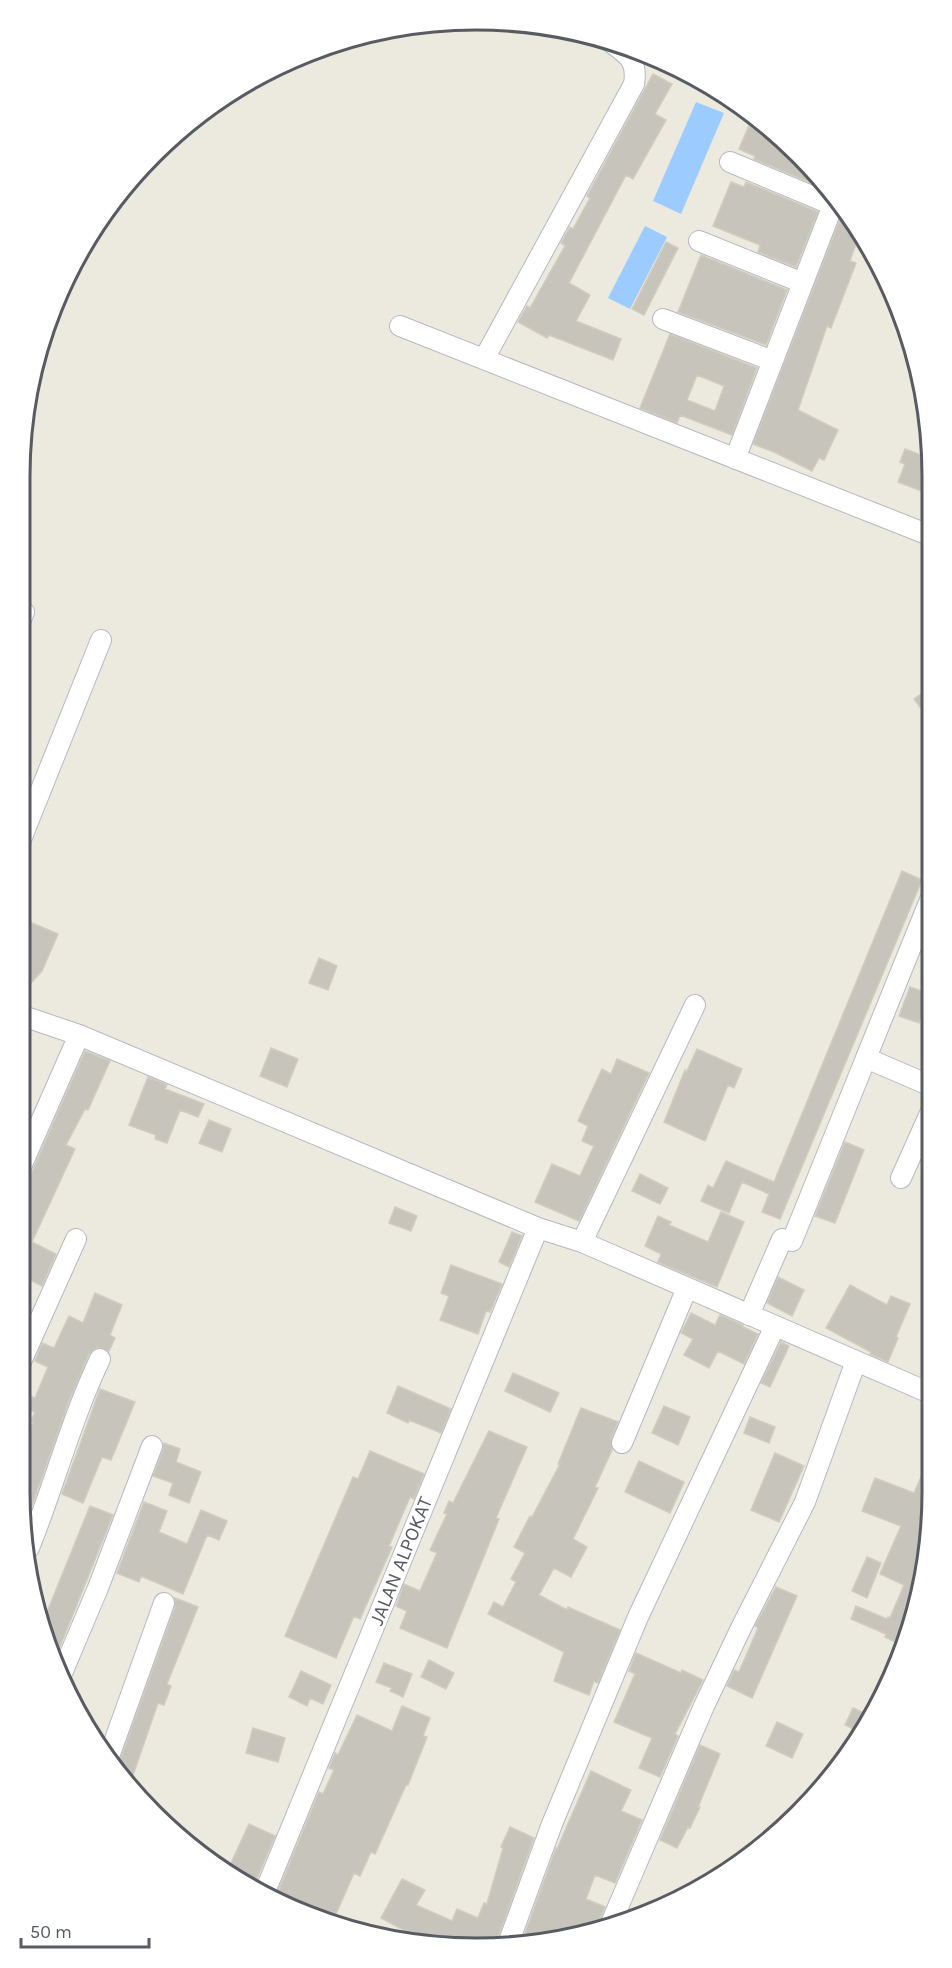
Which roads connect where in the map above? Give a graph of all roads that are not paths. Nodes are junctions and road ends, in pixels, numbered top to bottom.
1 (627, 57) edge
2 (730, 162) dead end
3 (824, 197) edge
4 (832, 207) edge
5 (699, 241) dead end
6 (803, 283) junction
7 (663, 319) dead end
8 (400, 326) dead end
9 (484, 359) junction
10 (772, 361) junction
11 (735, 459) junction
12 (922, 532) edge
13 (101, 640) dead end
14 (30, 817) edge
15 (922, 920) edge
16 (695, 1005) dead end
17 (30, 1018) edge
18 (80, 1035) junction
19 (866, 1058) junction
20 (922, 1082) edge
21 (922, 1131) edge
22 (30, 1147) edge
23 (901, 1178) dead end
24 (538, 1228) junction
25 (76, 1239) dead end
26 (582, 1242) junction
27 (687, 1288) junction
28 (749, 1315) junction
29 (775, 1326) junction
30 (30, 1342) edge
31 (100, 1359) dead end
32 (856, 1361) junction
33 (922, 1390) edge
34 (622, 1443) dead end
35 (152, 1446) dead end
36 (33, 1538) edge
37 (165, 1603) dead end
38 (65, 1665) edge
39 (112, 1749) edge
40 (267, 1886) edge
41 (614, 1915) edge
42 (511, 1936) edge

1 - 9 street
2 - 3 street
4 - 6 street
5 - 6 street
6 - 10 street
7 - 10 street
8 - 9 street
9 - 11 street
10 - 11 street
11 - 12 street
13 - 14 street
15 - 19 street
16 - 26 street
17 - 18 street
18 - 22 street
18 - 24 street
19 - 20 street
19 - 28 street
21 - 23 street
24 - 26 street
24 - 40 street, JALAN ALPOKAT
25 - 30 street
26 - 27 street
27 - 28 street
27 - 34 street
28 - 29 street
29 - 32 street
29 - 42 street
31 - 36 street
32 - 33 street
32 - 41 street
35 - 38 street
37 - 39 street

